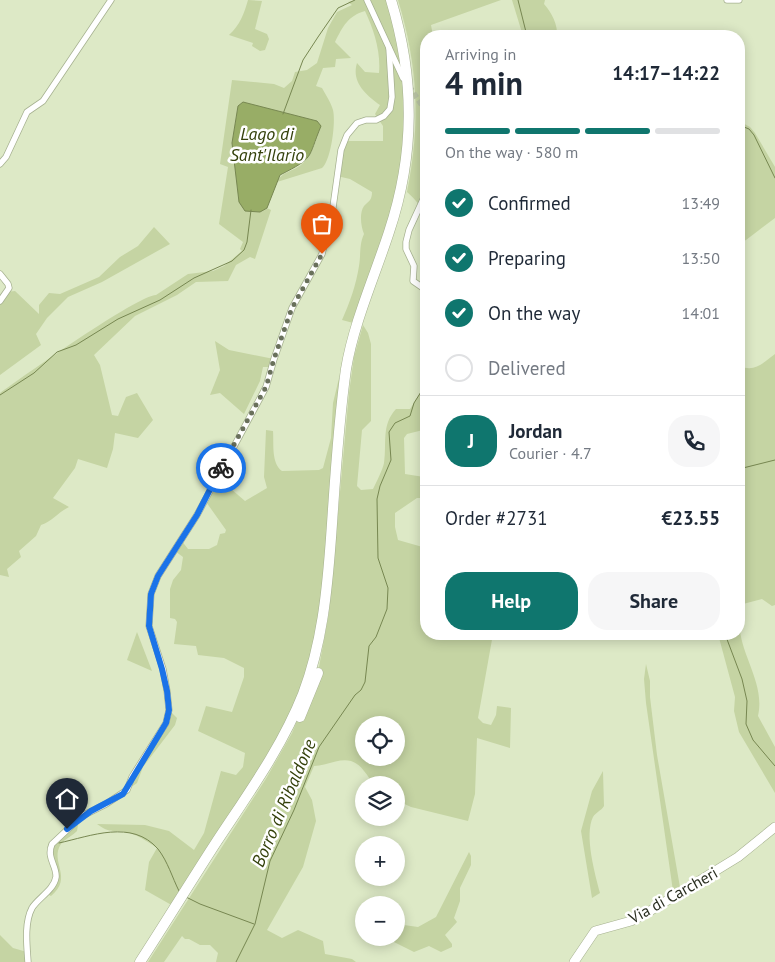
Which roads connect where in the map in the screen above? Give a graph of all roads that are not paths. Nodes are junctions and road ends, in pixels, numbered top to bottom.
1 (111, 0) edge
2 (367, 0) edge
3 (392, 0) edge
4 (398, 0) edge
5 (727, 0) edge
6 (739, 0) edge
7 (388, 48) junction
8 (403, 78) dead end
9 (0, 164) edge
10 (420, 206) edge
11 (0, 274) edge
12 (420, 286) edge
13 (0, 301) edge
14 (775, 827) edge
15 (28, 962) edge
16 (140, 962) edge
17 (148, 962) edge
18 (574, 962) edge

1 - 9 street
2 - 7 street
3 - 16 highway
4 - 17 highway
5 - 6 street
7 - 8 street
7 - 15 street
10 - 12 street
11 - 13 street
14 - 18 street, Via di Carcheri

